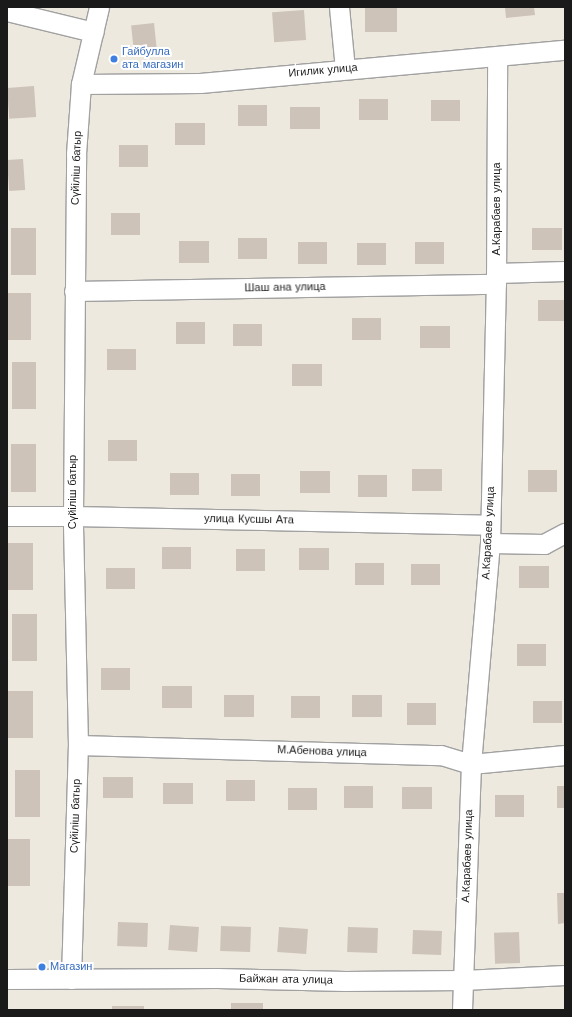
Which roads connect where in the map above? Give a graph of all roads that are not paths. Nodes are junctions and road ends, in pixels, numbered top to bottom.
1 (100, 7) edge
2 (339, 7) edge
3 (7, 12) edge
4 (94, 32) junction
5 (565, 50) edge
6 (497, 56) junction
7 (345, 69) junction
8 (81, 84) junction
9 (565, 271) edge
10 (496, 279) junction
11 (74, 291) junction
12 (7, 516) edge
13 (73, 516) junction
14 (565, 533) edge
15 (490, 534) junction
16 (78, 745) junction
17 (565, 755) edge
18 (471, 764) junction
19 (565, 975) edge
20 (7, 979) edge
21 (71, 979) junction
22 (463, 980) junction
23 (462, 1010) edge

1 - 4 street, Сүйіліш батыр
2 - 7 street
3 - 4 street
4 - 8 street, Сүйіліш батыр
5 - 6 street, Игилик улица
6 - 7 street, Игилик улица
6 - 10 street, А.Карабаев улица
7 - 8 street, Игилик улица
8 - 11 street, Сүйіліш батыр
9 - 10 street, Шаш ана улица
10 - 11 street, Шаш ана улица
10 - 15 street, А.Карабаев улица
11 - 13 street, Сүйіліш батыр
12 - 13 street, улица Кусшы Ата
13 - 15 street, улица Кусшы Ата
13 - 16 street, Сүйіліш батыр
14 - 15 street, улица Кусшы Ата
15 - 18 street, А.Карабаев улица
16 - 18 street, М.Абенова улица
16 - 21 street, Сүйіліш батыр
17 - 18 street, М.Абенова улица
18 - 22 street, А.Карабаев улица
19 - 22 street, Байжан ата улица
20 - 21 street, Байжан ата улица
21 - 22 street, Байжан ата улица
22 - 23 street, А.Карабаев улица

